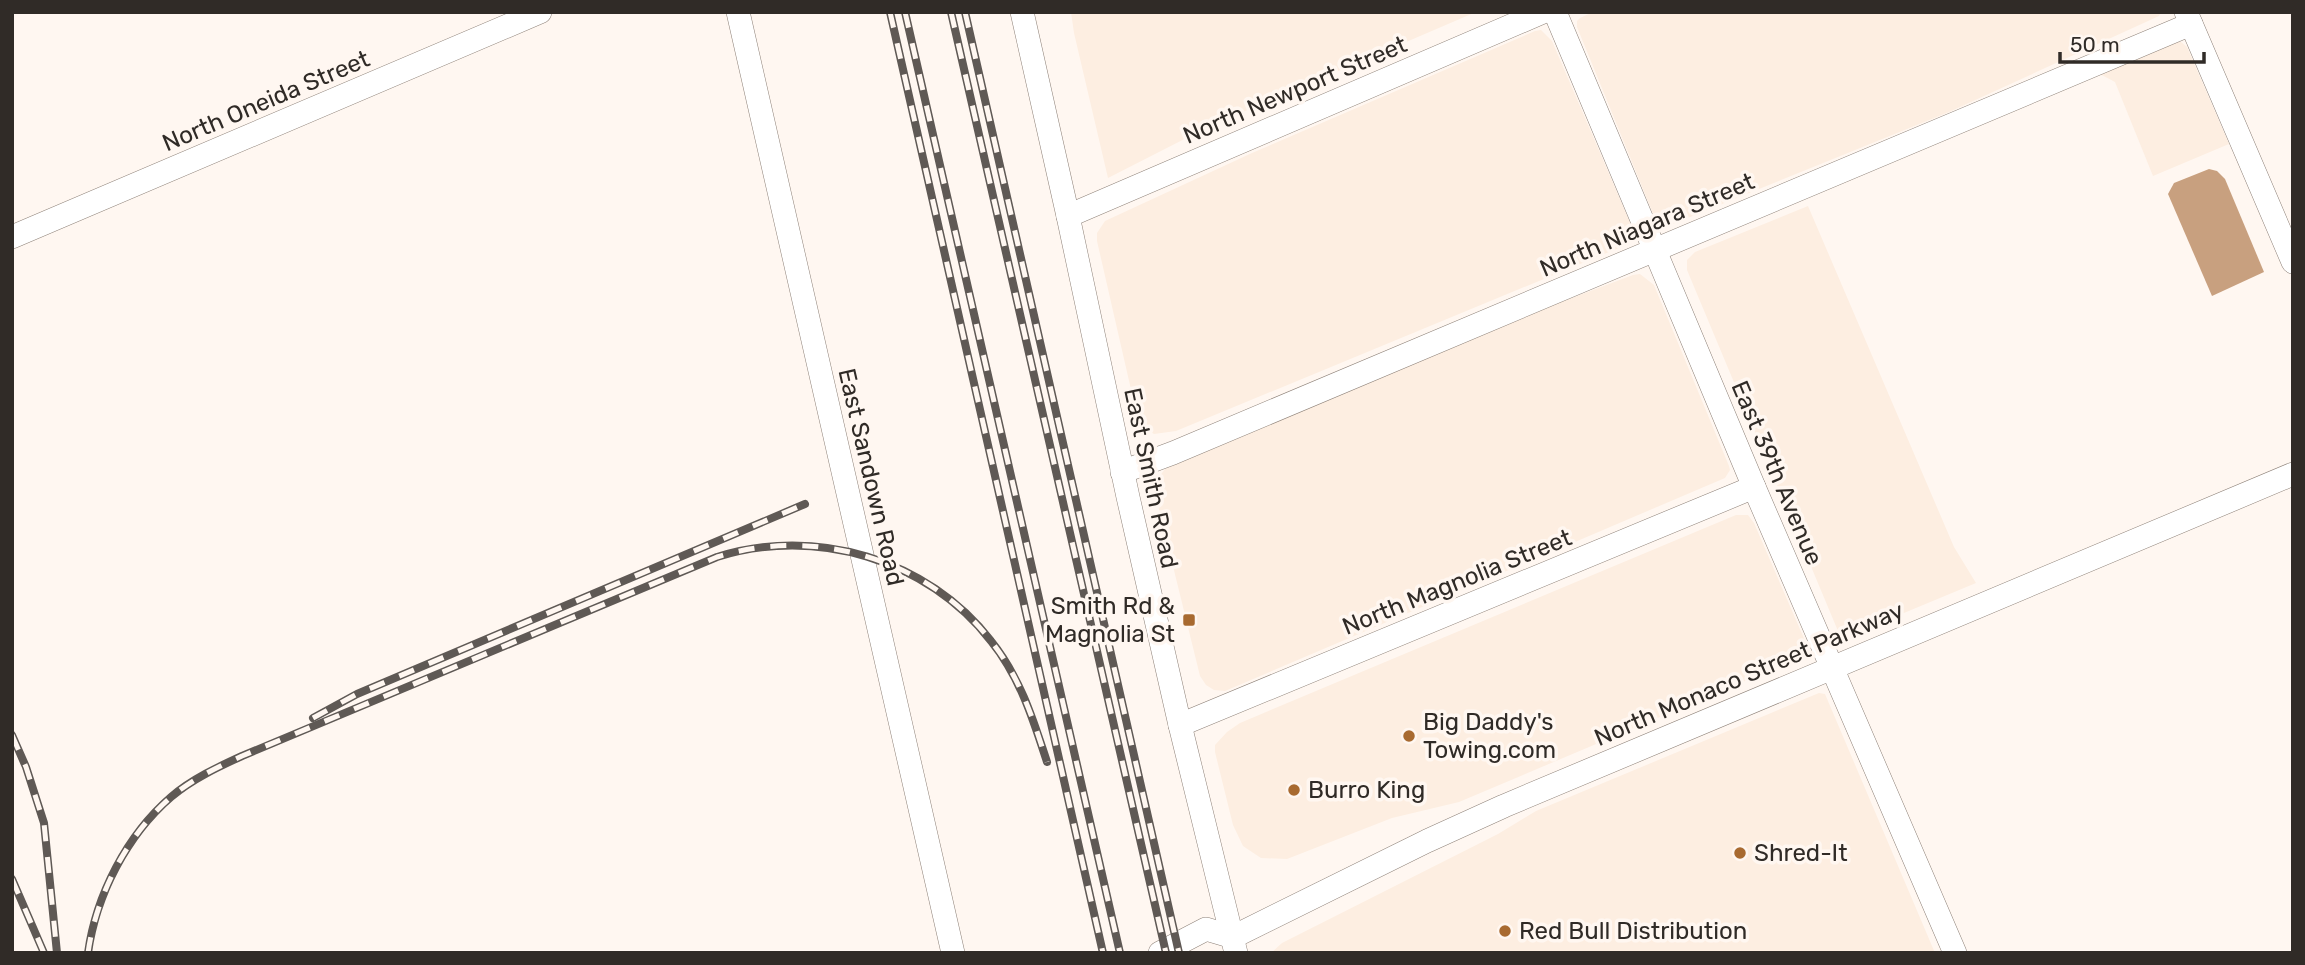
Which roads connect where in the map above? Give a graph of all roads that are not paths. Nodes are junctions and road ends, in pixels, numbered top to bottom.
1 (540, 12) edge
2 (738, 12) edge
3 (1021, 12) edge
4 (1543, 12) edge
5 (1555, 12) edge
6 (2189, 18) edge
7 (1068, 216) junction
8 (2286, 231) edge
9 (12, 237) edge
10 (1656, 251) junction
11 (2293, 262) edge
12 (1122, 472) junction
13 (2293, 474) edge
14 (1754, 487) junction
15 (1832, 668) junction
16 (1180, 725) junction
17 (1231, 947) edge
18 (953, 953) edge
19 (1160, 953) edge
20 (1955, 953) edge

1 - 9 street, North Oneida Street
2 - 18 street, East Sandown Road
3 - 7 street, East Smith Road
4 - 7 street, North Newport Street
5 - 10 street, East 39th Avenue
6 - 8 street
6 - 10 street, North Niagara Street
7 - 12 street, East Smith Road
8 - 11 street
10 - 12 street, North Niagara Street
10 - 14 street, East 39th Avenue
12 - 16 street, East Smith Road
13 - 15 street, North Monaco Street Parkway
14 - 15 street, East 39th Avenue
14 - 16 street, North Magnolia Street
15 - 17 street, North Monaco Street Parkway
15 - 20 street, East 39th Avenue
16 - 17 street, East Smith Road
17 - 19 street

